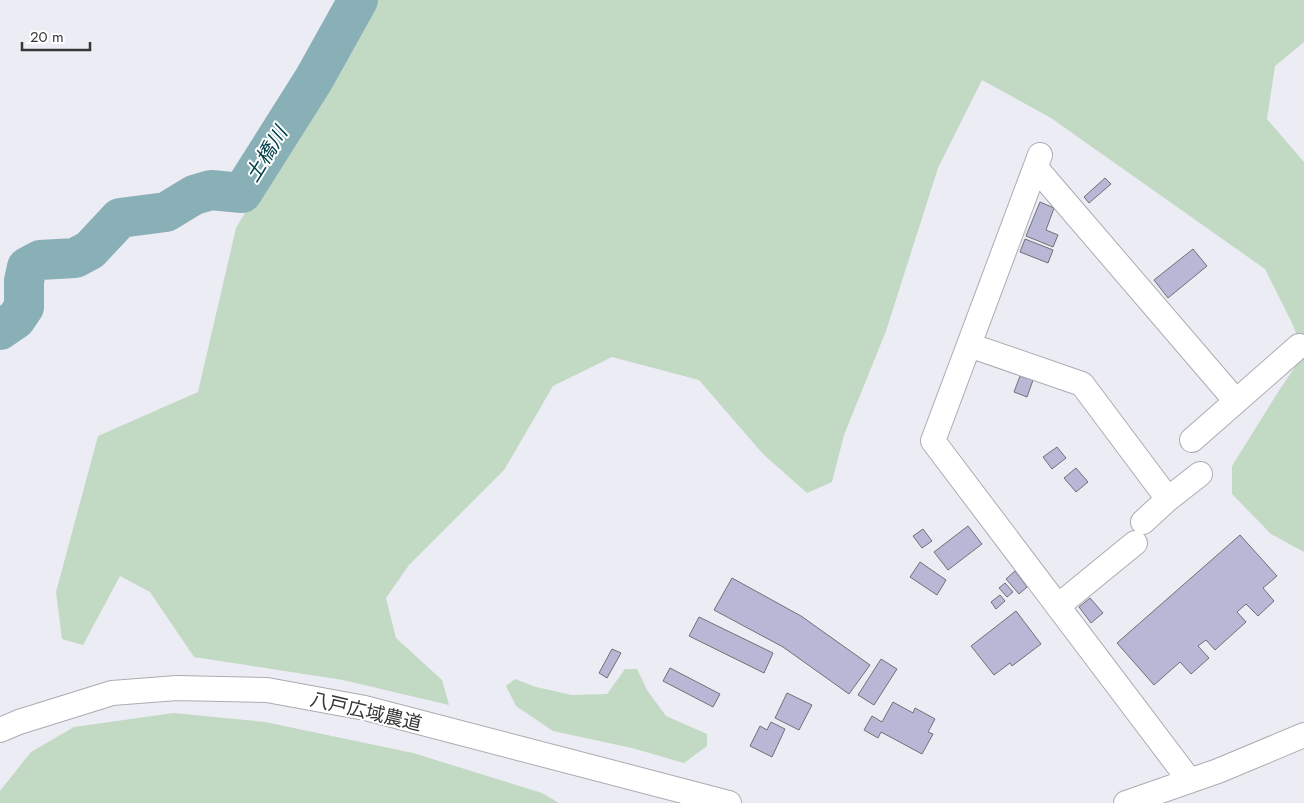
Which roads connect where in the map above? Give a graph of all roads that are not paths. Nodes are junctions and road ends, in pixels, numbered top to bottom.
1 (969, 345) junction
2 (1299, 346) dead end
3 (1236, 400) junction
4 (1192, 440) dead end
5 (1200, 474) dead end
6 (1168, 499) junction
7 (1058, 606) junction
8 (0, 730) edge
9 (1304, 734) edge
10 (1190, 781) junction
11 (729, 803) edge
12 (1126, 803) edge

1 - 3 street
1 - 6 street
1 - 7 street
2 - 3 street
3 - 4 street
5 - 6 street
6 - 7 street
7 - 10 street
8 - 11 street, 八戸広域農道
9 - 10 street
10 - 12 street

